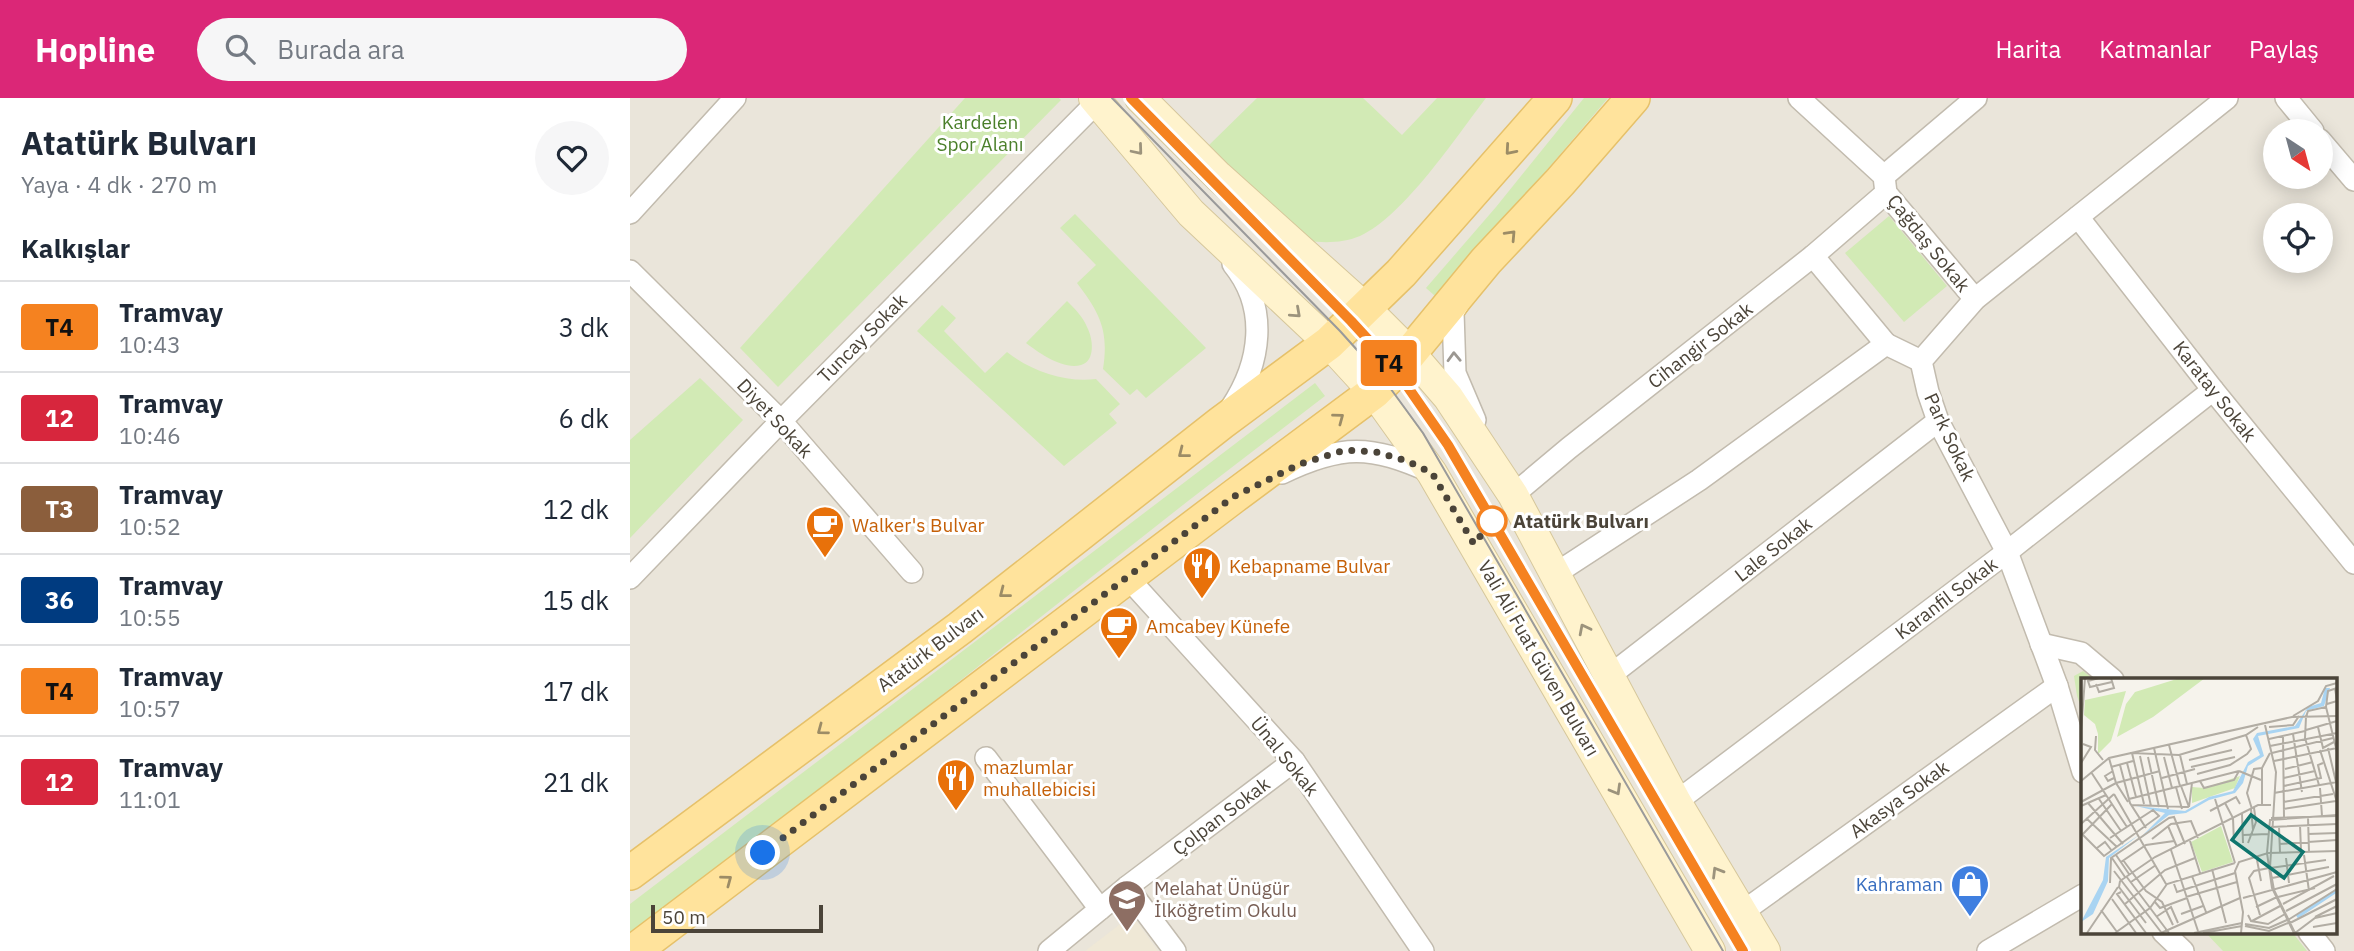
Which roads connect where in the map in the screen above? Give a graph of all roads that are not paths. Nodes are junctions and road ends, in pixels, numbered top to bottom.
1 (735, 98) edge
2 (1140, 98) edge
3 (1555, 98) edge
4 (1633, 98) edge
5 (1799, 98) edge
6 (1976, 98) edge
7 (2227, 98) edge
8 (2286, 98) edge
9 (1096, 100) edge
10 (2303, 119) edge
11 (2333, 155) edge
12 (2354, 180) edge
13 (1885, 185) junction
14 (630, 213) edge
15 (1191, 213) junction
16 (2078, 217) junction
17 (1813, 256) junction
18 (1486, 261) junction
19 (630, 271) edge
20 (1975, 299) junction
21 (1366, 309) junction
22 (1329, 343) junction
23 (1886, 344) junction
24 (1410, 353) junction
25 (1921, 362) junction
26 (2213, 390) junction
27 (1374, 392) junction
28 (781, 421) junction
29 (1938, 421) junction
30 (1221, 423) junction
31 (1495, 467) junction
32 (1432, 473) junction
33 (1513, 495) junction
34 (1233, 497) junction
35 (2007, 552) junction
36 (2354, 563) edge
37 (912, 572) dead end
38 (1555, 574) junction
39 (1127, 577) junction
40 (630, 578) edge
41 (2041, 644) junction
42 (1608, 677) junction
43 (2111, 678) edge
44 (2057, 686) junction
45 (986, 758) dead end
46 (1294, 761) junction
47 (2081, 765) edge
48 (1676, 802) junction
49 (630, 873) edge
50 (1127, 887) junction
51 (2081, 896) edge
52 (1100, 909) junction
53 (1741, 913) junction
54 (2165, 934) edge
55 (2311, 934) edge
56 (634, 951) edge
57 (1049, 951) edge
58 (1175, 951) edge
59 (1423, 951) edge
60 (1710, 951) edge
61 (1765, 951) edge
62 (1988, 951) edge
63 (2183, 951) edge
64 (2324, 951) edge

1 - 14 street
2 - 21 main road
3 -> 21 main road, Atatürk Bulvarı
18 -> 4 main road
5 - 13 street, Çağdaş Sokak
6 - 13 street, Cihangir Sokak
7 - 16 street
8 - 10 street
9 -> 15 main road, Vali Ali Fuat Güven Bulvarı
9 - 28 street, Tuncay Sokak
11 - 12 street
13 - 17 street, Cihangir Sokak
13 - 20 street, Çağdaş Sokak
15 -> 22 main road, Vali Ali Fuat Güven Bulvarı
15 - 30 street
16 - 20 street
16 - 26 street, Karatay Sokak
17 - 23 street
17 - 33 street, Cihangir Sokak
18 - 24 main road
31 -> 18 street
19 - 28 street, Diyet Sokak
20 - 25 street
21 - 22 main road, Atatürk Bulvarı
21 - 24 main road
22 - 27 main road, Vali Ali Fuat Güven Bulvarı
22 - 30 main road, Atatürk Bulvarı
23 - 25 street
23 - 38 street
24 - 27 main road
24 - 31 main road
25 - 29 street, Park Sokak
26 - 35 street, Karanfil Sokak
26 - 36 street, Karatay Sokak
27 - 32 main road, Vali Ali Fuat Güven Bulvarı
34 -> 27 main road
28 - 37 street, Diyet Sokak
28 - 40 street, Tuncay Sokak
29 - 35 street, Park Sokak
29 - 42 street, Lale Sokak
30 -> 49 main road, Atatürk Bulvarı
31 - 33 main road
32 - 34 street
32 -> 60 main road, Vali Ali Fuat Güven Bulvarı
33 - 38 main road
34 - 39 main road
35 - 41 street, Park Sokak
35 - 48 street, Karanfil Sokak
42 -> 38 main road
39 - 46 street, Ünal Sokak
56 -> 39 main road
41 - 43 street
41 - 44 street, Park Sokak
42 - 48 main road
44 - 47 street, Park Sokak
44 - 53 street, Akasya Sokak
45 - 52 street
46 - 50 street, Çolpan Sokak
46 - 59 street, Ünal Sokak
53 -> 48 main road
50 - 52 street, Çolpan Sokak
50 - 58 street
51 - 62 street
52 - 57 street, Çolpan Sokak
53 - 61 main road
54 - 63 street
55 - 64 street

